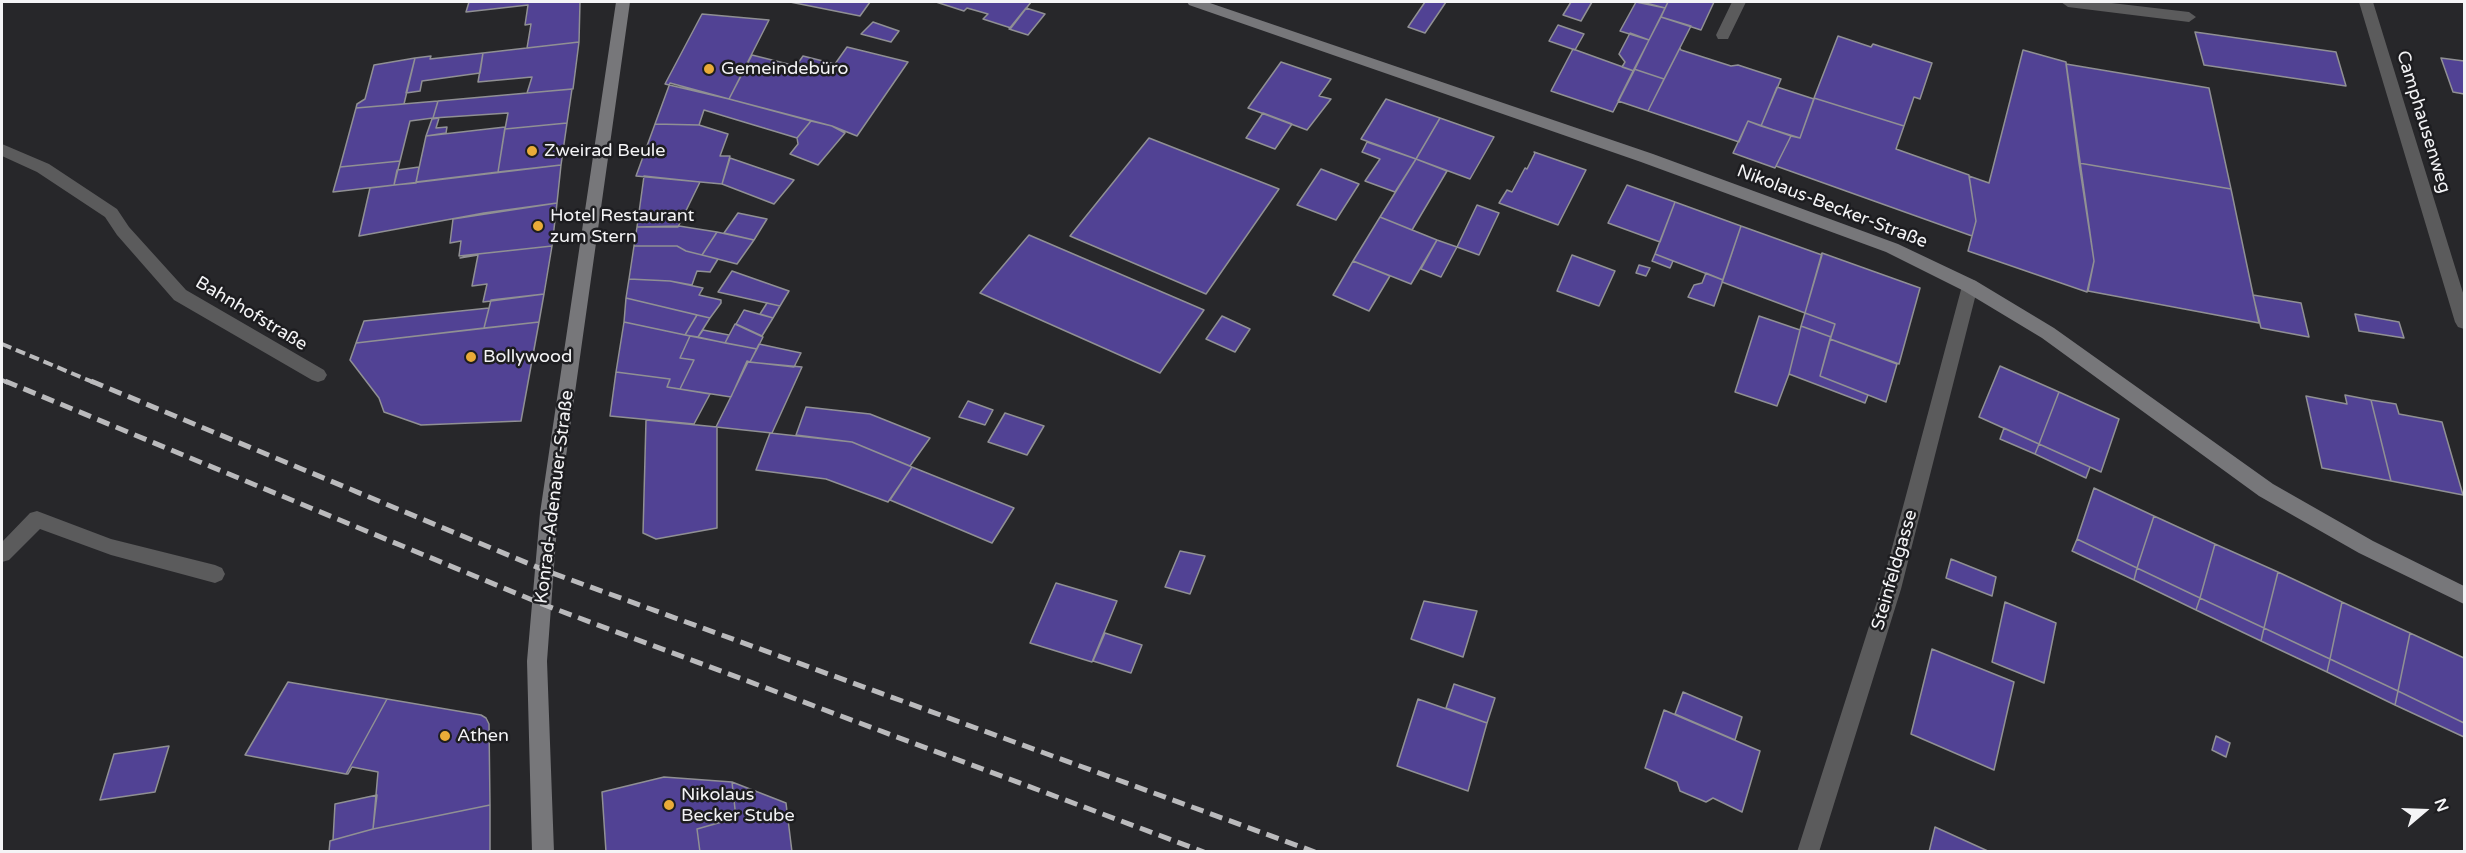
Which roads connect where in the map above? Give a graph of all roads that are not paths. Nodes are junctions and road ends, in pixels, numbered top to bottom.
1 (622, 2) edge
2 (1194, 2) edge
3 (1738, 2) edge
4 (2068, 2) edge
5 (2366, 2) edge
6 (2189, 17) dead end
7 (1723, 35) dead end
8 (2, 150) edge
9 (1970, 286) junction
10 (2464, 322) edge
11 (318, 375) dead end
12 (2, 554) edge
13 (214, 574) dead end
14 (2464, 595) edge
15 (543, 852) edge
16 (1808, 852) edge

1 - 15 main road, Konrad-Adenauer-Straße
2 - 9 main road, Nikolaus-Becker-Straße
3 - 7 street
4 - 6 street
5 - 10 street, Camphausenweg
8 - 11 street, Bahnhofstraße
9 - 14 main road, Nikolaus-Becker-Straße
9 - 16 street, Steinfeldgasse
12 - 13 street

